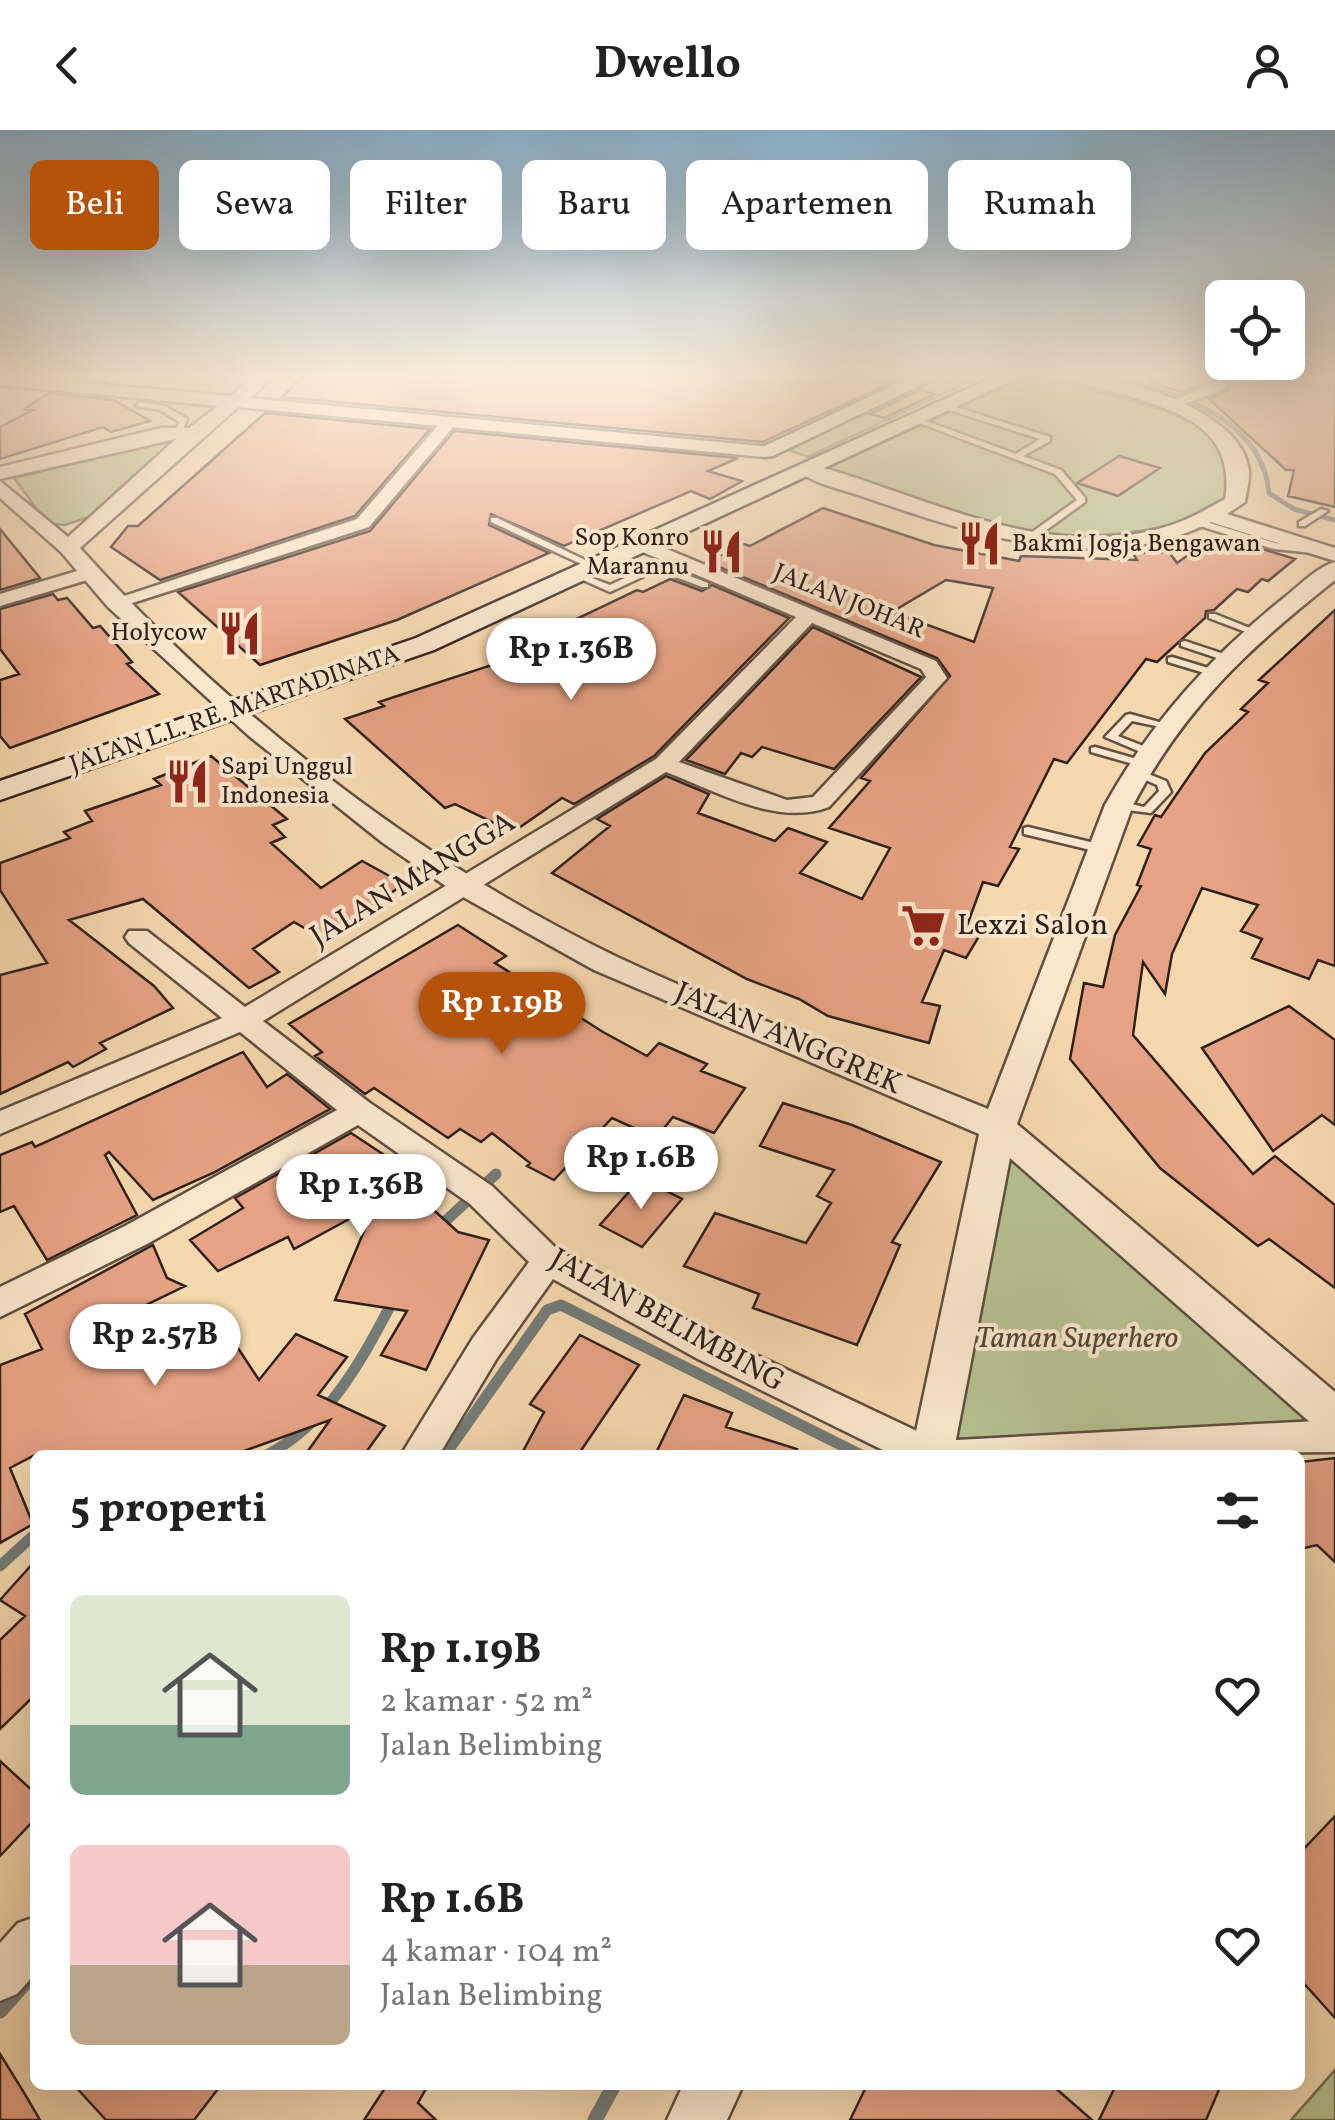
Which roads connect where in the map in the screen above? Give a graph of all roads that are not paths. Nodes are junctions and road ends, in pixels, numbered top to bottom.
1 (150, 468) edge
2 (410, 468) edge
3 (1047, 468) edge
4 (1242, 468) edge
5 (806, 469) joint
6 (0, 487) edge
7 (1236, 502) junction
8 (98, 520) junction
9 (494, 520) dead end
10 (1206, 520) junction
11 (47, 528) junction
12 (1335, 535) edge
13 (1031, 537) junction
14 (68, 548) junction
15 (658, 557) junction
16 (1328, 558) edge
17 (588, 572) junction
18 (87, 574) junction
19 (705, 585) dead end
20 (0, 600) edge
21 (116, 602) junction
22 (808, 616) junction
23 (1212, 616) dead end
24 (1255, 632) junction
25 (1186, 644) dead end
26 (1172, 660) dead end
27 (1218, 665) junction
28 (236, 711) junction
29 (1165, 726) junction
30 (1095, 750) dead end
31 (1141, 762) junction
32 (664, 764) junction
33 (0, 791) edge
34 (1028, 831) dead end
35 (1103, 849) junction
36 (466, 887) junction
37 (138, 936) dead end
38 (243, 1020) junction
39 (358, 1111) junction
40 (0, 1123) edge
41 (998, 1128) junction
42 (548, 1261) junction
43 (0, 1303) edge
44 (1335, 1418) edge
45 (1335, 1436) edge
46 (422, 1450) edge
47 (920, 1450) edge
48 (932, 1450) edge
49 (1047, 1450) edge
50 (30, 1945) edge
51 (0, 1977) edge
52 (711, 2090) edge
53 (696, 2120) edge

1 - 8 street
2 - 21 street
3 - 13 lane
4 - 7 street
5 - 13 street
5 - 15 main road, JALAN L.L. RE. MARTADINATA
6 - 11 street, JALAN ANGGREK
7 - 10 street
7 - 12 street
8 - 11 street
8 - 14 street
9 - 17 lane
10 - 13 street
10 - 16 street
11 - 14 street, JALAN ANGGREK
14 - 18 street, JALAN ANGGREK
15 - 17 main road, JALAN L.L. RE. MARTADINATA
15 - 19 lane
15 - 22 street, JALAN JOHAR
16 - 24 street
17 - 28 main road, JALAN L.L. RE. MARTADINATA
18 - 20 street
18 - 21 street, JALAN ANGGREK
21 - 28 street, JALAN ANGGREK
22 - 32 street, JALAN MANGGA
22 - 32 street, JALAN JOHAR
23 - 24 lane
24 - 27 street
25 - 27 lane
26 - 27 lane
27 - 29 street
28 - 33 main road, JALAN L.L. RE. MARTADINATA
28 - 36 street, JALAN ANGGREK
29 - 31 street
29 - 31 lane
30 - 31 lane
31 - 35 street
32 - 36 street, JALAN MANGGA
34 - 35 lane
35 - 41 street
36 - 38 street, JALAN MANGGA
36 - 41 street, JALAN ANGGREK
37 - 38 street, JALAN BELIMBING
38 - 39 street, JALAN BELIMBING
38 - 40 street, JALAN MANGGA
39 - 42 street, JALAN BELIMBING
39 - 43 street
41 - 44 street, JALAN ANGGREK
41 - 48 street
42 - 46 street
42 - 47 street, JALAN BELIMBING
45 - 49 street
50 - 51 street
52 - 53 street

